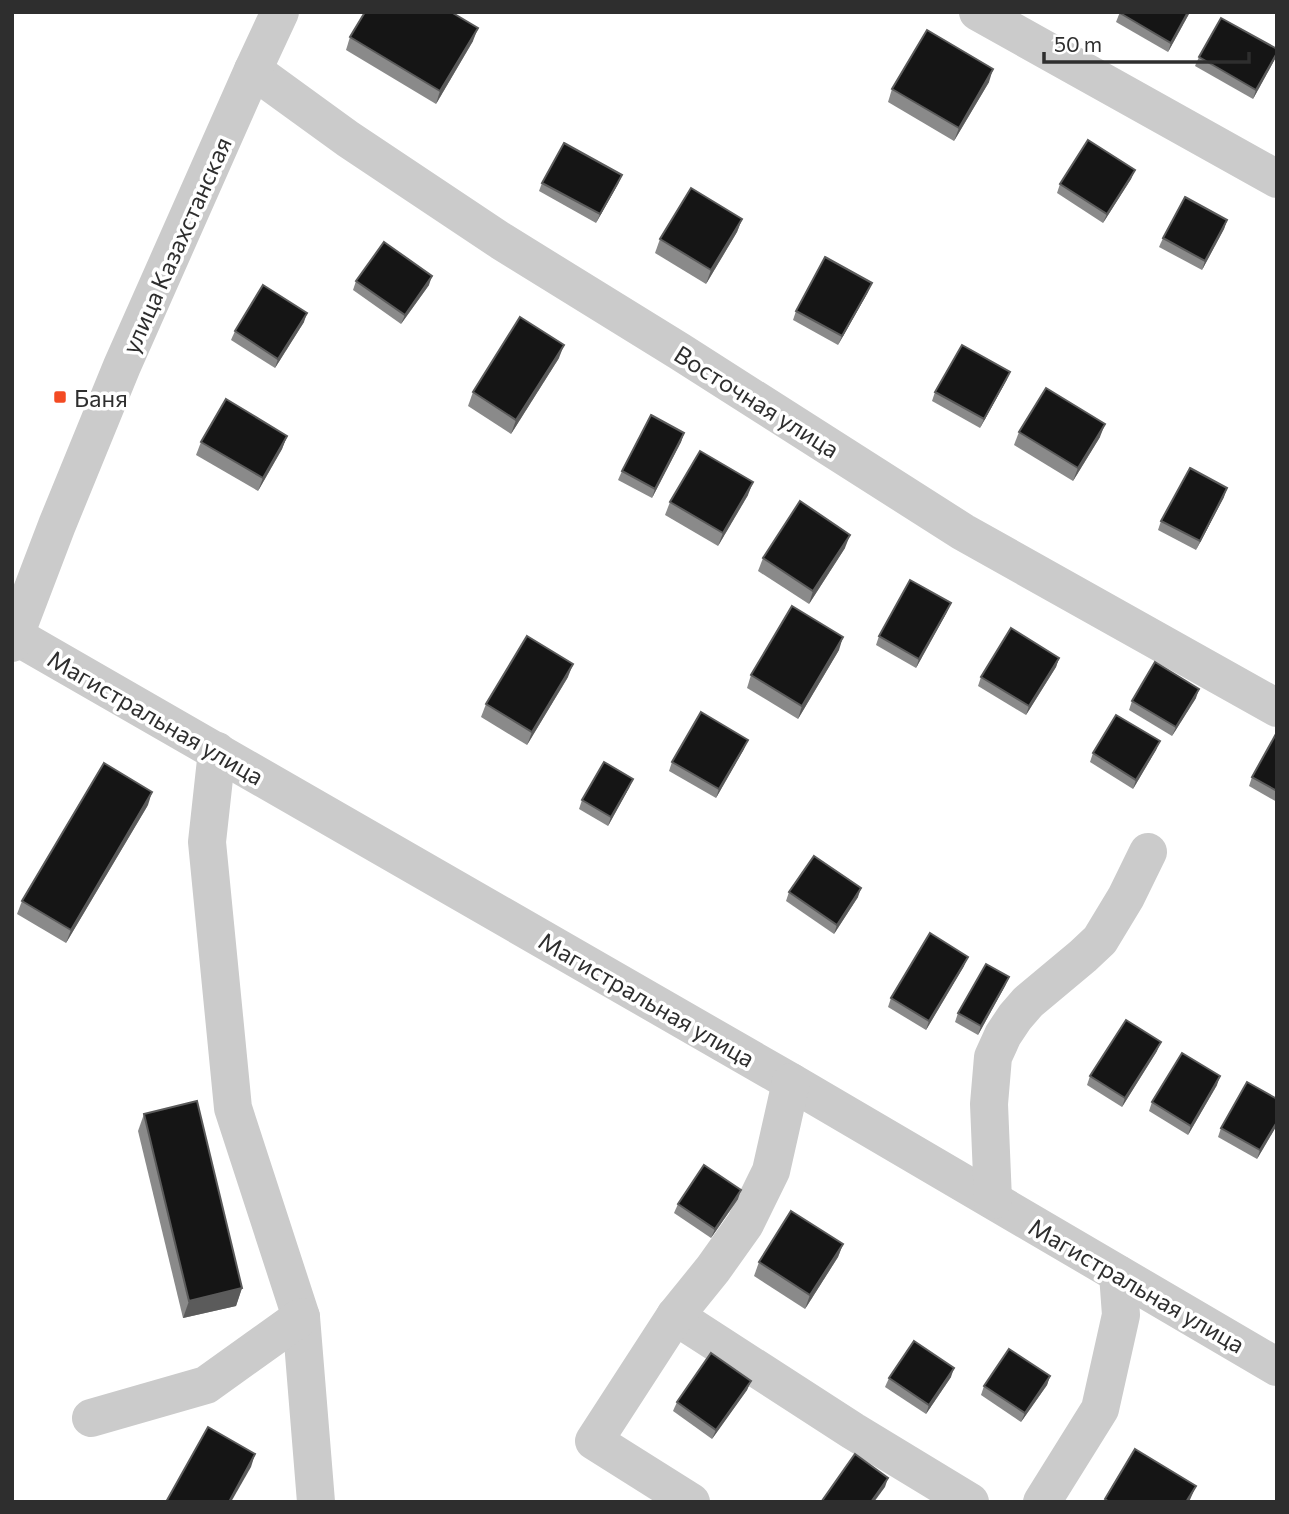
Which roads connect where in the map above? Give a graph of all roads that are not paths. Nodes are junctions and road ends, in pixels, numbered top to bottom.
1 (280, 12) edge
2 (978, 12) edge
3 (253, 70) junction
4 (1277, 179) edge
5 (13, 638) edge
6 (1277, 708) edge
7 (217, 751) junction
8 (1148, 852) dead end
9 (791, 1082) junction
10 (993, 1200) junction
11 (1118, 1274) junction
12 (675, 1316) junction
13 (302, 1317) junction
14 (1277, 1367) edge
15 (91, 1418) dead end
16 (316, 1502) edge
17 (691, 1502) edge
18 (970, 1502) edge
19 (1042, 1502) edge

1 - 3 street, улица Казахстанская
2 - 4 street
3 - 5 street, улица Казахстанская
3 - 6 street, Восточная улица
5 - 7 street, Магистральная улица
7 - 9 street, Магистральная улица
7 - 13 street
8 - 10 street
9 - 10 street, Магистральная улица
9 - 12 street
10 - 11 street, Магистральная улица
11 - 14 street, Магистральная улица
11 - 19 street
12 - 17 street
12 - 18 street
13 - 15 street
13 - 16 street

